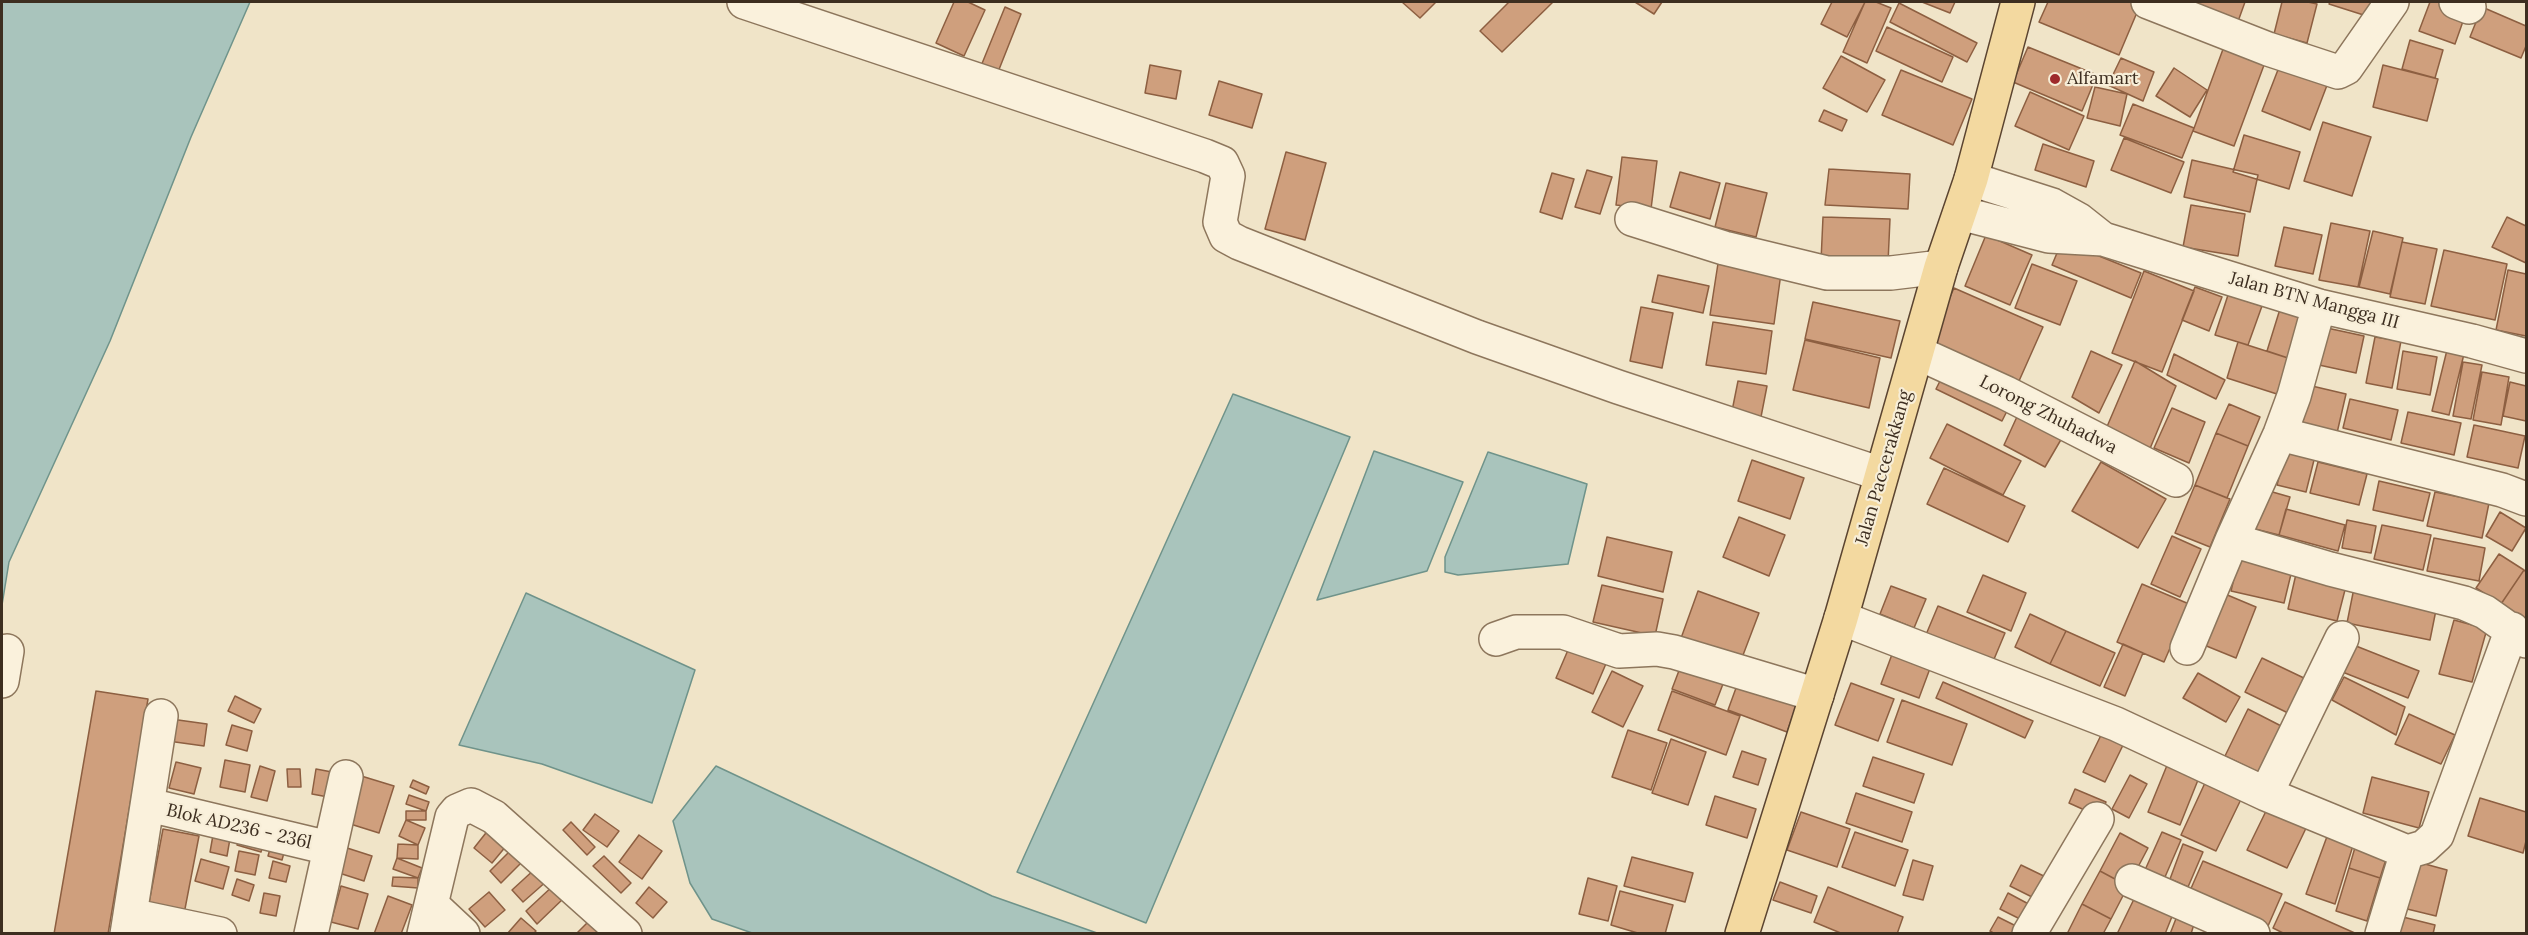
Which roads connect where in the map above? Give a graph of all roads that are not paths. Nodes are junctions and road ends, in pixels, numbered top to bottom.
1 (744, 2) edge
2 (2018, 2) edge
3 (2148, 2) edge
4 (2392, 2) edge
5 (1971, 179) junction
6 (1960, 213) junction
7 (1632, 219) dead end
8 (2103, 239) junction
9 (1941, 267) junction
10 (2319, 306) junction
11 (1918, 353) junction
12 (2526, 356) edge
13 (2280, 434) junction
14 (1881, 474) junction
15 (2176, 480) dead end
16 (2526, 499) edge
17 (2232, 540) junction
18 (1840, 618) junction
19 (2519, 635) edge
20 (2342, 638) dead end
21 (1496, 639) dead end
22 (2187, 648) dead end
23 (1817, 695) junction
24 (161, 717) dead end
25 (346, 777) dead end
26 (2266, 794) junction
27 (149, 805) junction
28 (2097, 819) dead end
29 (329, 848) junction
30 (2407, 852) junction
31 (2132, 881) dead end
32 (428, 919) edge
33 (129, 924) edge
34 (220, 933) edge
35 (311, 933) edge
36 (462, 933) edge
37 (625, 933) edge
38 (1742, 933) edge
39 (2029, 933) edge
40 (2253, 933) edge
41 (2382, 933) edge

1 - 14 street
2 - 5 main road, Jalan Paccerakkang
3 - 4 street
5 - 6 main road, Jalan Paccerakkang
5 - 8 street, Jalan BTN Mangga III
6 - 8 street, Jalan BTN Mangga III
6 - 9 main road, Jalan Paccerakkang
7 - 9 street
8 - 10 street, Jalan BTN Mangga III
9 - 11 main road, Jalan Paccerakkang
10 - 12 street, Jalan BTN Mangga III
10 - 13 street
11 - 14 main road, Jalan Paccerakkang
11 - 15 street, Lorong Zhuhadwa
13 - 16 street
13 - 17 street
14 - 18 main road, Jalan Paccerakkang
17 - 19 street
17 - 22 street
18 - 23 main road, Jalan Paccerakkang
18 - 26 street
19 - 30 street
20 - 26 street
21 - 23 street
23 - 38 main road, Jalan Paccerakkang
24 - 27 street
25 - 29 street
26 - 30 street
27 - 29 street, Blok AD236 - 236l
27 - 33 street
28 - 39 street
29 - 35 street
30 - 41 street
31 - 40 street
32 - 36 street
32 - 37 street
33 - 34 street

